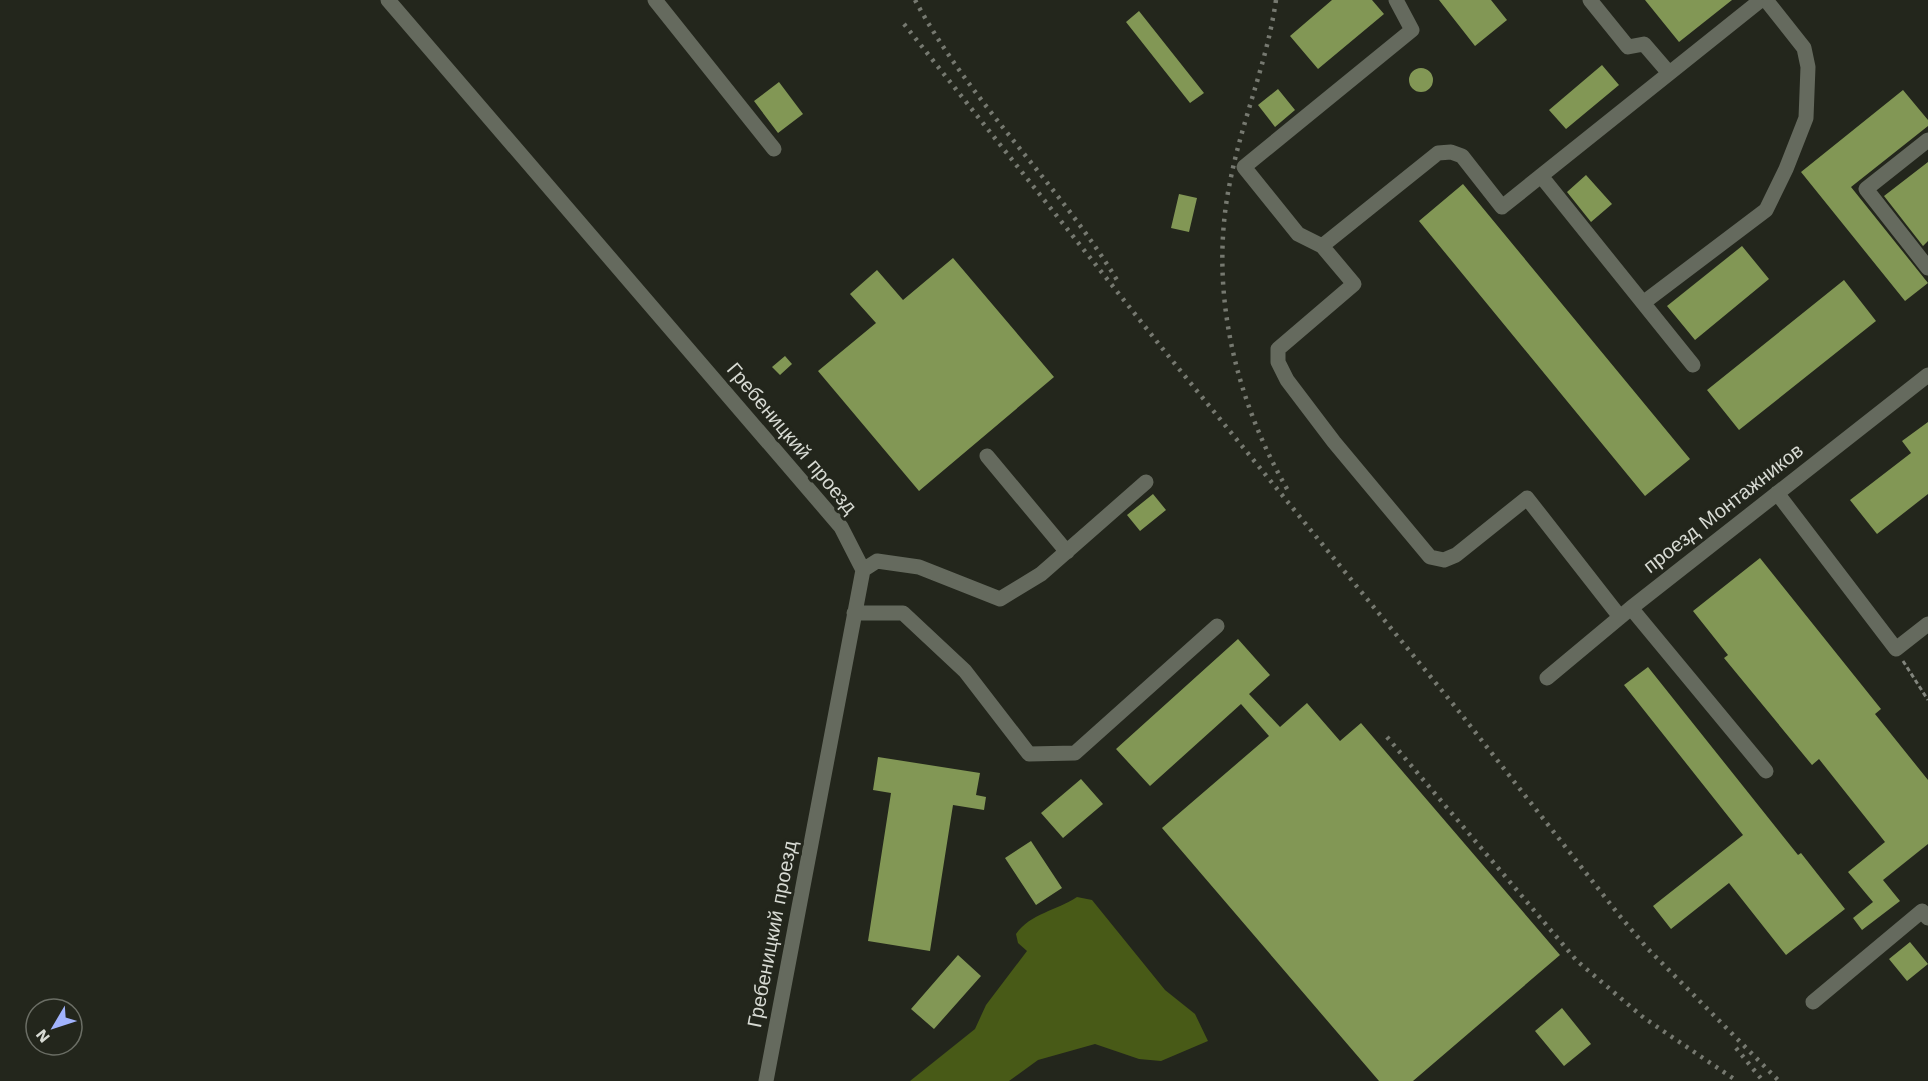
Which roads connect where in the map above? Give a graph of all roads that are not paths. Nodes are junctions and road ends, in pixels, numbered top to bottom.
1 (388, 0) edge
2 (655, 0) edge
3 (1396, 0) edge
4 (1590, 0) edge
5 (1763, 0) edge
6 (1669, 74) junction
7 (1928, 140) edge
8 (774, 149) dead end
9 (1541, 176) junction
10 (1322, 246) junction
11 (1928, 268) edge
12 (1643, 303) junction
13 (1693, 365) dead end
14 (1928, 375) edge
15 (987, 456) dead end
16 (1146, 482) dead end
17 (1776, 493) junction
18 (1066, 552) junction
19 (863, 570) junction
20 (1626, 612) junction
21 (855, 613) junction
22 (1928, 624) edge
23 (1217, 626) dead end
24 (1547, 678) dead end
25 (1766, 771) dead end
26 (1928, 918) edge
27 (1813, 1002) dead end
28 (766, 1081) edge

1 - 19 street, Гребеницкий проезд
2 - 8 street
3 - 10 street
4 - 6 street
5 - 6 street
5 - 12 street
6 - 9 street
7 - 11 street
9 - 10 street
9 - 12 street
10 - 20 street
12 - 13 street
14 - 17 street, проезд Монтажников
15 - 18 street
16 - 18 street
17 - 20 street, проезд Монтажников
17 - 22 street
18 - 19 street
19 - 21 street, Гребеницкий проезд
20 - 24 street, проезд Монтажников
20 - 25 street
21 - 23 street
21 - 28 street, Гребеницкий проезд
26 - 27 street

